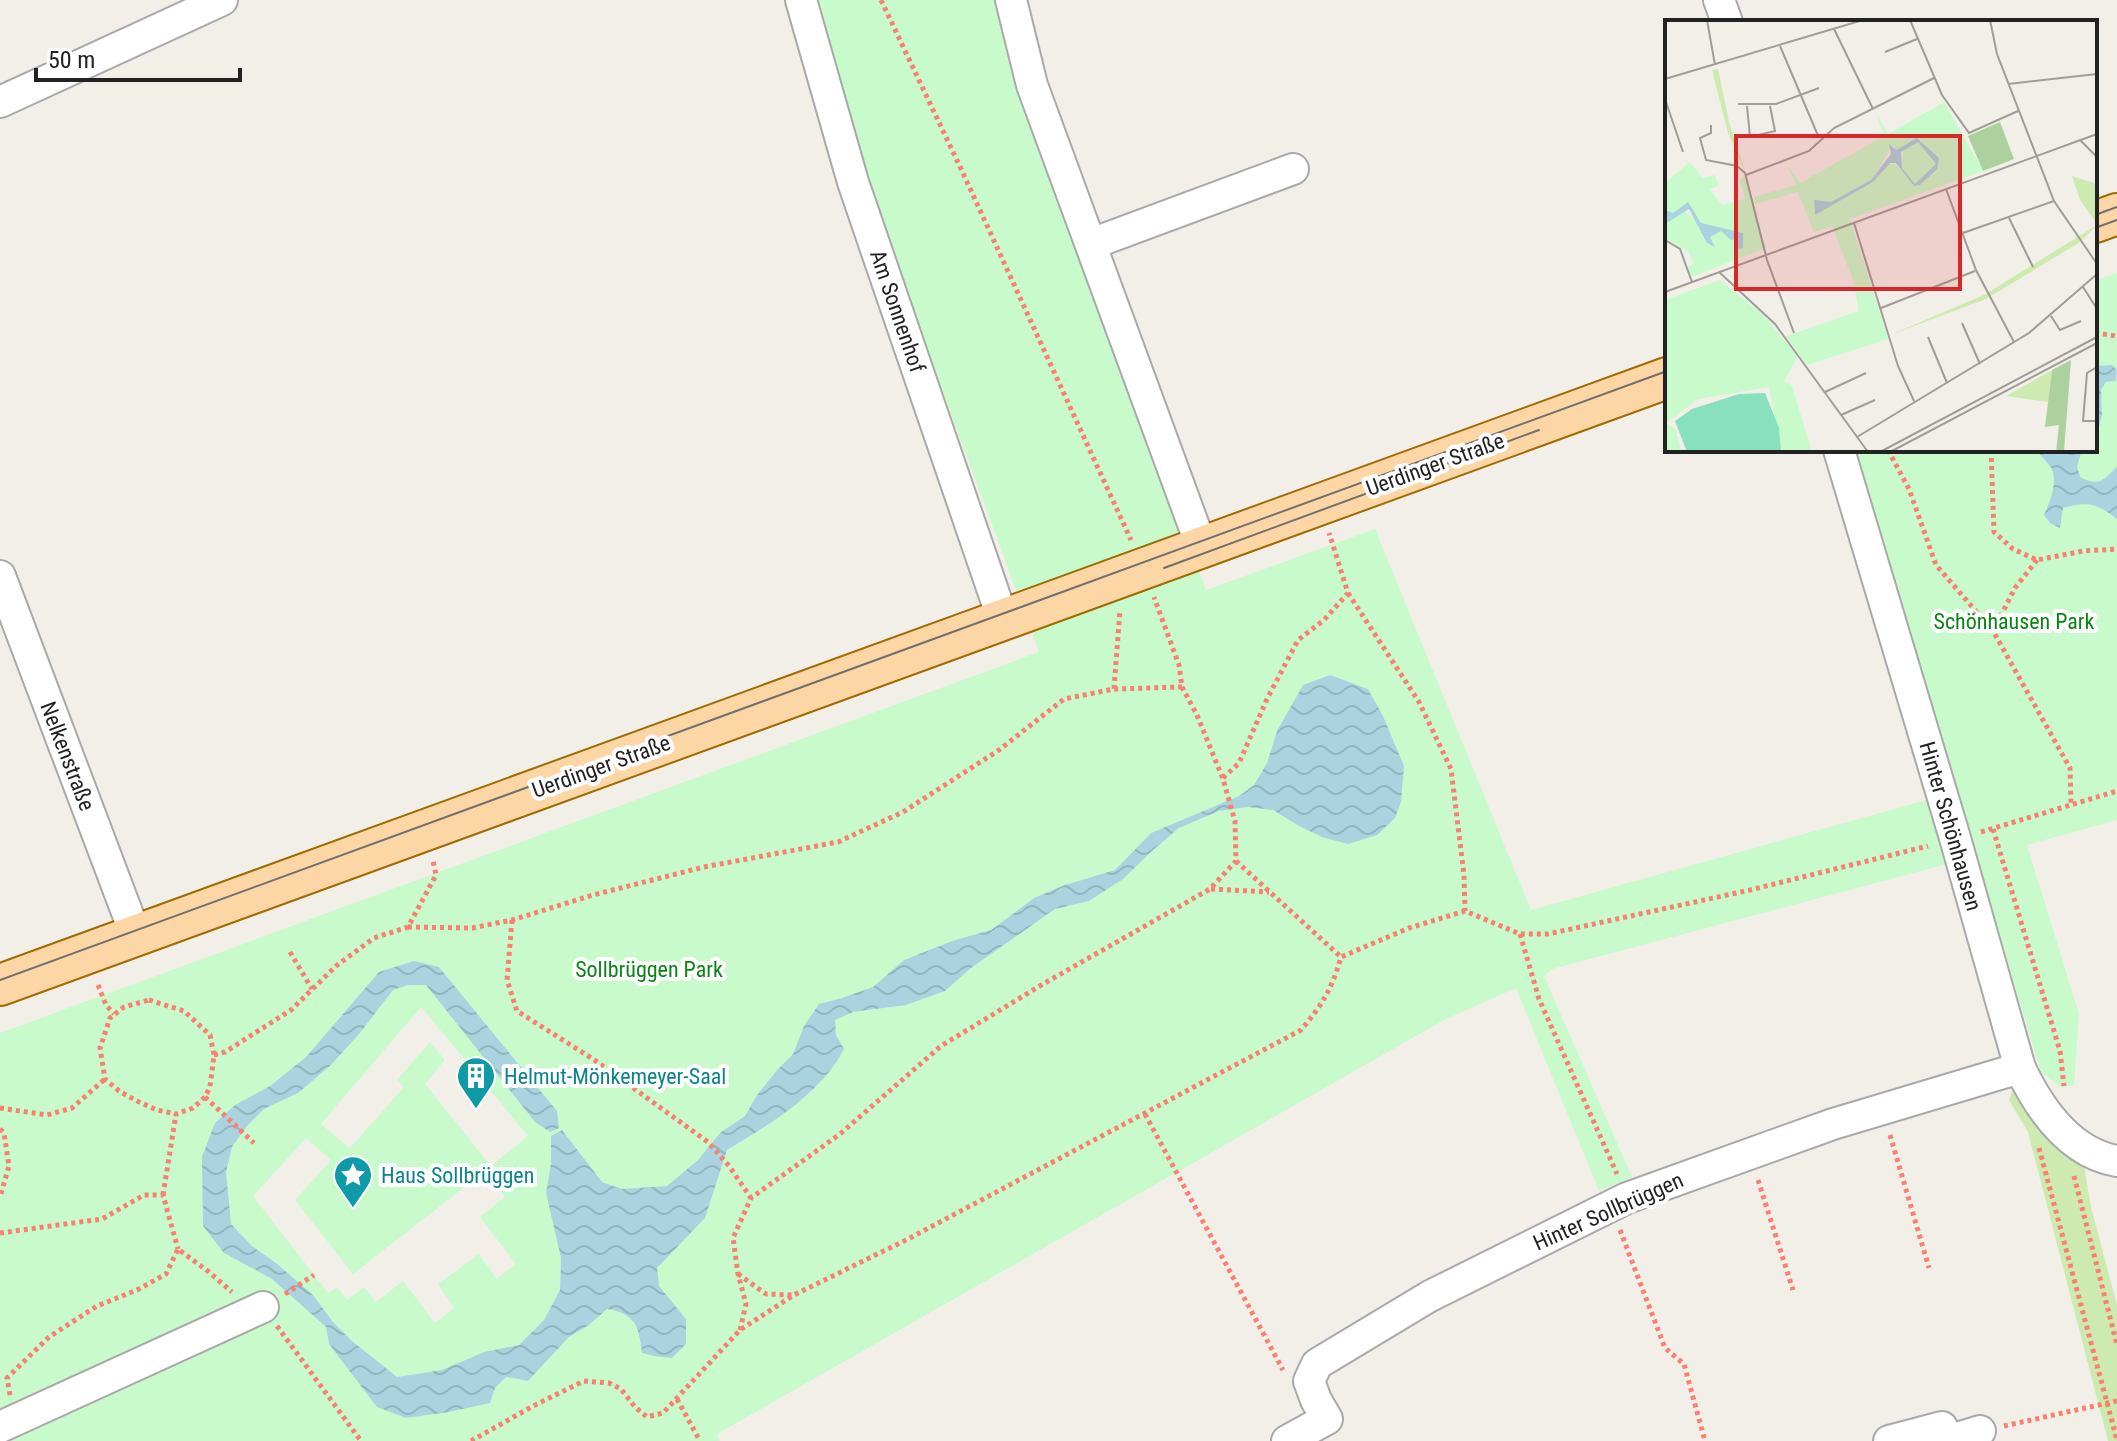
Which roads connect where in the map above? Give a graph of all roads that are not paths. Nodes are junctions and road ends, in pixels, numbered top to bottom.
1 (222, 0) edge
2 (801, 0) edge
3 (1011, 0) edge
4 (1719, 0) edge
5 (1726, 20) edge
6 (0, 102) edge
7 (1293, 169) dead end
8 (2117, 214) edge
9 (2097, 221) edge
10 (1091, 244) junction
11 (1665, 379) edge
12 (1840, 452) edge
13 (1202, 548) junction
14 (0, 576) edge
15 (1003, 620) junction
16 (136, 936) junction
17 (0, 985) edge
18 (2020, 1068) junction
19 (2117, 1161) edge
20 (273, 1301) road end
21 (1328, 1420) edge
22 (7, 1424) edge
23 (1980, 1431) road end
24 (1947, 1440) edge
25 (1287, 1441) edge
26 (1889, 1441) edge

1 - 6 street
2 - 15 street, Am Sonnenhof
3 - 10 street
4 - 5 street
7 - 10 street
8 - 9 main road
10 - 13 street
11 - 13 main road, Uerdinger Straße
12 - 18 street, Hinter Schönhausen
13 - 15 main road, Uerdinger Straße
14 - 16 street, Nelkenstraße
15 - 16 main road, Uerdinger Straße
16 - 17 main road, Uerdinger Straße
18 - 19 street, Hinter Schönhausen
18 - 21 street, Hinter Sollbrüggen
20 - 22 street
21 - 25 street
23 - 24 street
24 - 26 street

